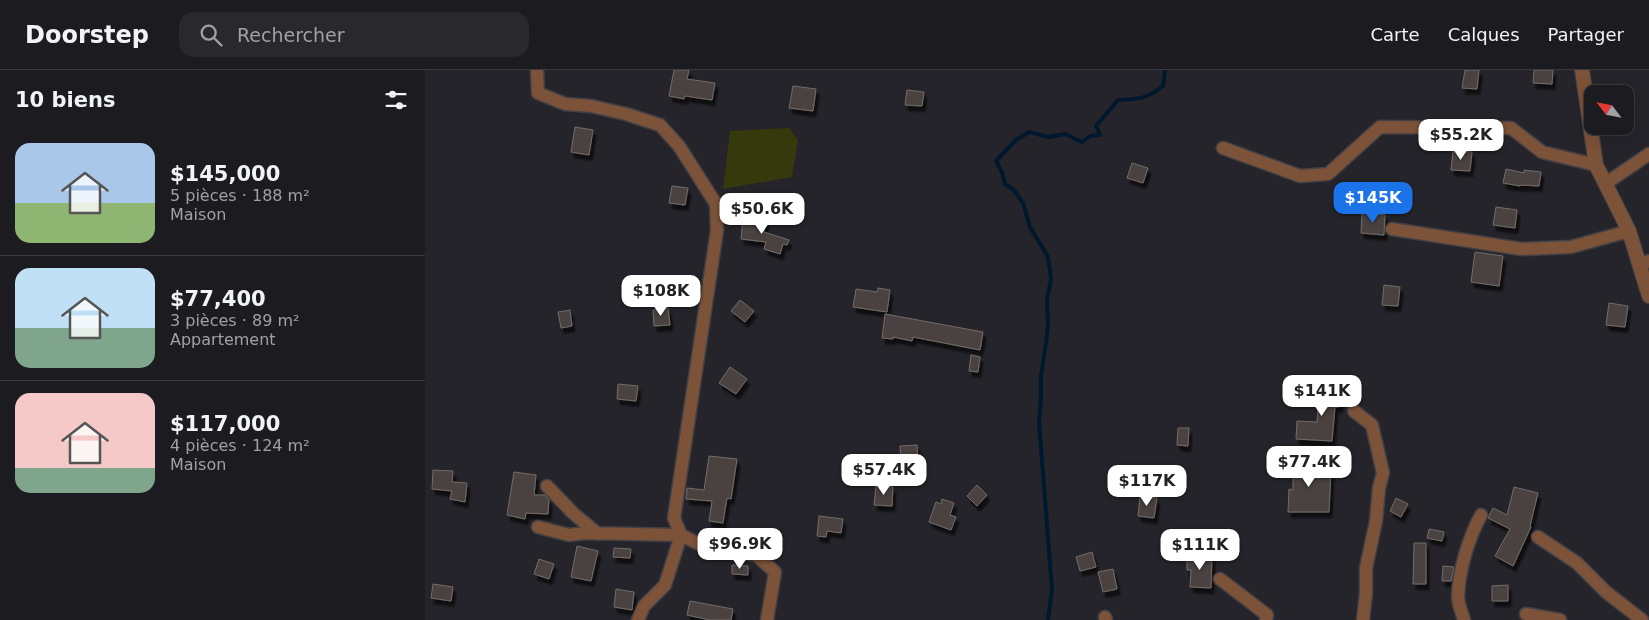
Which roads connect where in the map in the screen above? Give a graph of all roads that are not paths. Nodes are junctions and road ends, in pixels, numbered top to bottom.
1 (537, 70) edge
2 (1582, 70) edge
3 (1223, 148) dead end
4 (1649, 154) edge
5 (1597, 165) junction
6 (1605, 184) junction
7 (1393, 229) dead end
8 (1629, 231) junction
9 (1644, 263) edge
10 (1649, 296) edge
11 (1354, 411) dead end
12 (547, 486) dead end
13 (1481, 515) dead end
14 (538, 527) dead end
15 (598, 534) junction
16 (681, 535) junction
17 (1538, 536) dead end
18 (1221, 579) dead end
19 (1526, 614) dead end
20 (638, 620) edge
21 (767, 620) edge
22 (1266, 620) edge
23 (1363, 620) edge
24 (1463, 620) edge
25 (1560, 620) edge
26 (1642, 620) edge

1 - 16 street
2 - 5 street
3 - 5 street
4 - 6 street
5 - 6 street
6 - 8 street
7 - 8 street
8 - 9 street
9 - 10 street
11 - 23 street
12 - 15 street
13 - 24 street
14 - 15 street
15 - 16 street
16 - 20 street
16 - 21 street
17 - 26 street
18 - 22 street
19 - 25 street

